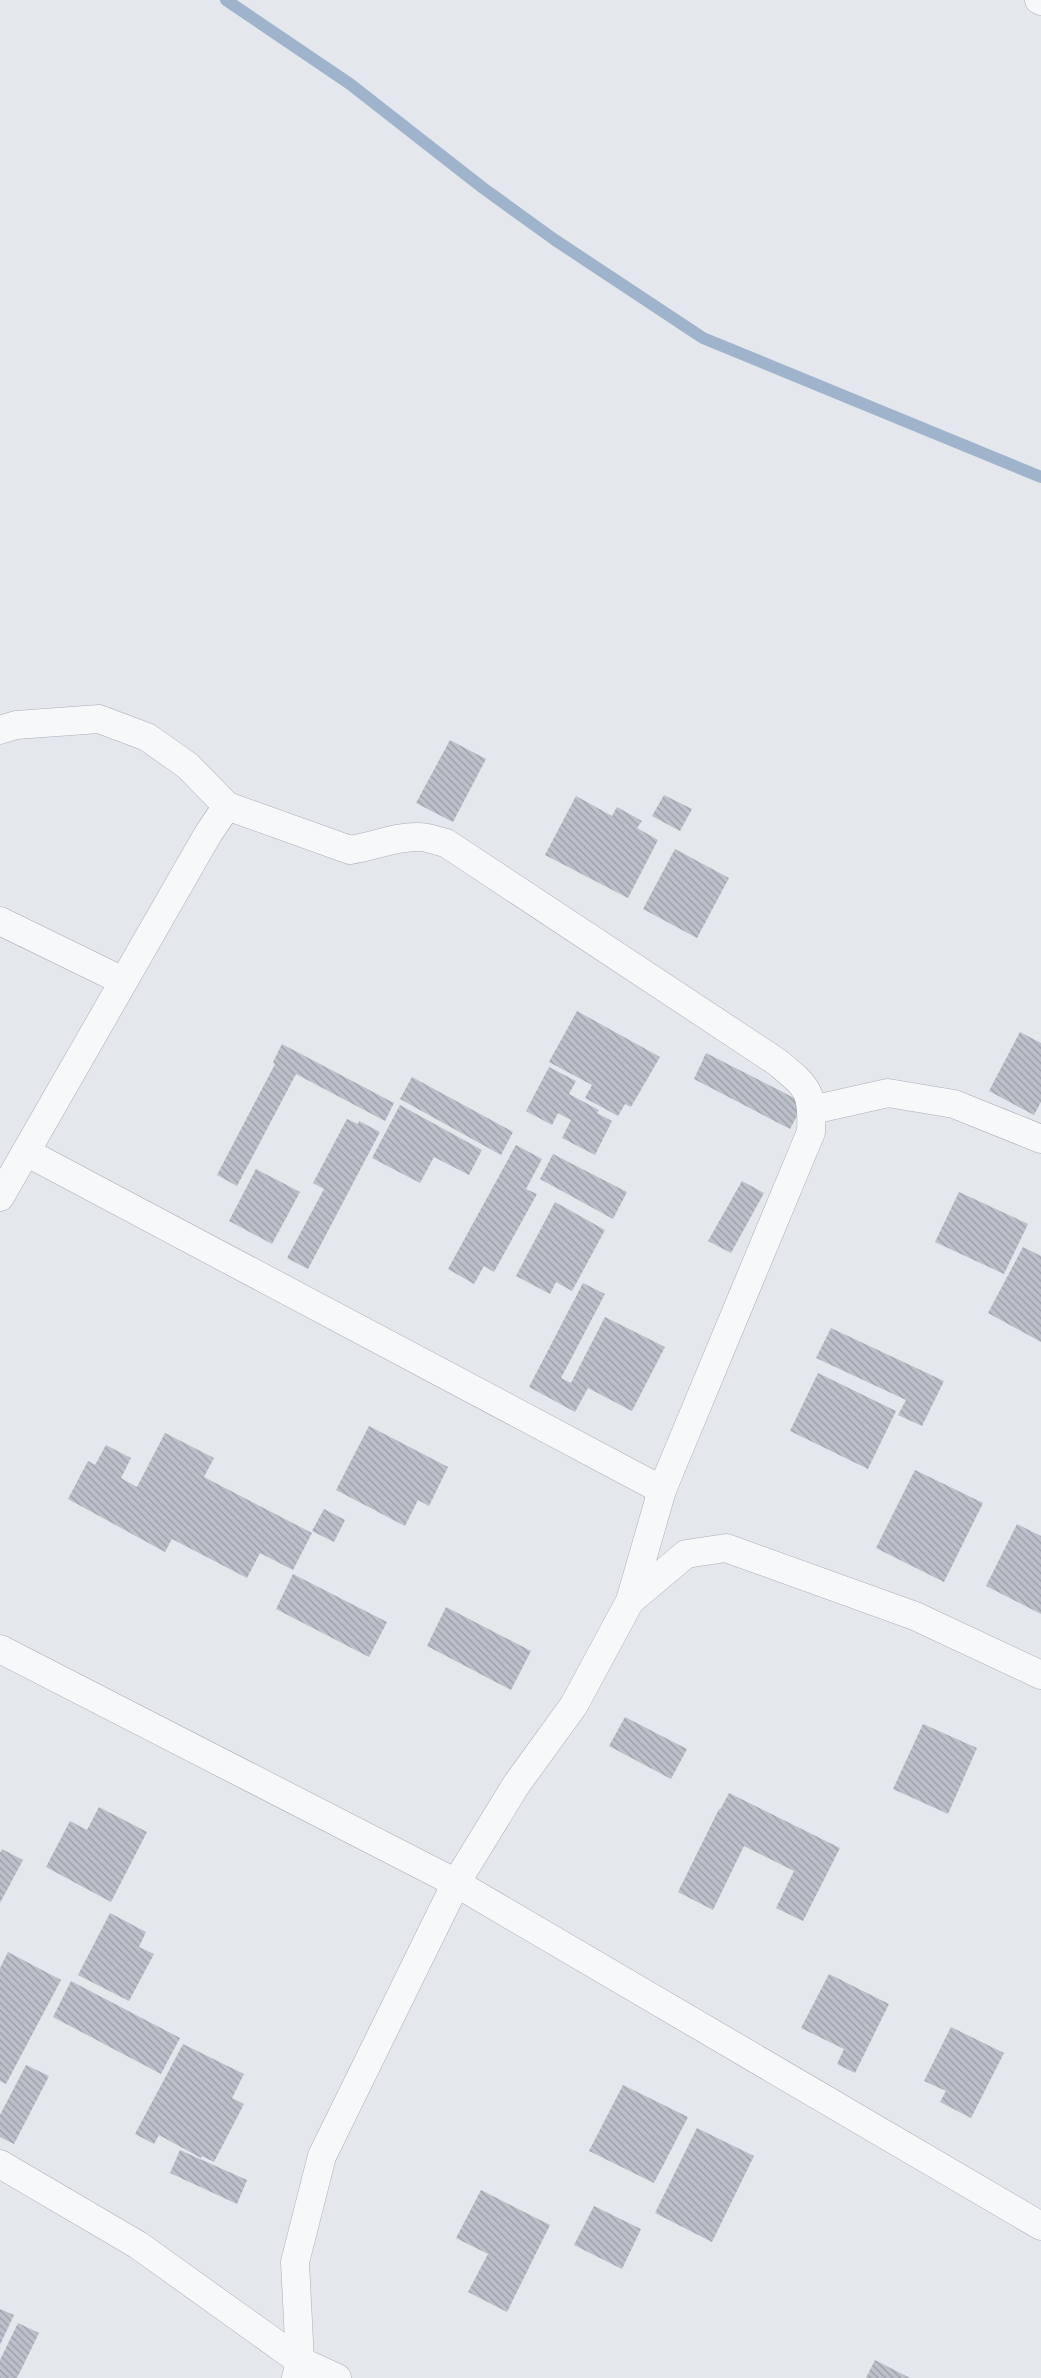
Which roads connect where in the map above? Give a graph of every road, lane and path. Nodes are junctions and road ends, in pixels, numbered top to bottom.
1 (0, 730) edge
2 (227, 806) junction
3 (0, 920) edge
4 (124, 981) junction
5 (812, 1110) junction
6 (1041, 1139) edge
7 (26, 1152) junction
8 (0, 1197) edge
9 (662, 1490) junction
10 (630, 1601) junction
11 (0, 1649) edge
12 (1041, 1675) edge
13 (456, 1883) junction
14 (0, 2164) edge
15 (1041, 2226) edge
16 (298, 2369) edge
17 (337, 2378) edge

1 - 2 street
2 - 4 street
2 - 5 street
3 - 4 street
4 - 7 street
5 - 6 street
5 - 9 street
7 - 8 street
7 - 9 street
9 - 10 street
10 - 12 street
10 - 13 street
11 - 13 street
13 - 15 street
13 - 16 street
14 - 16 street
16 - 17 street

